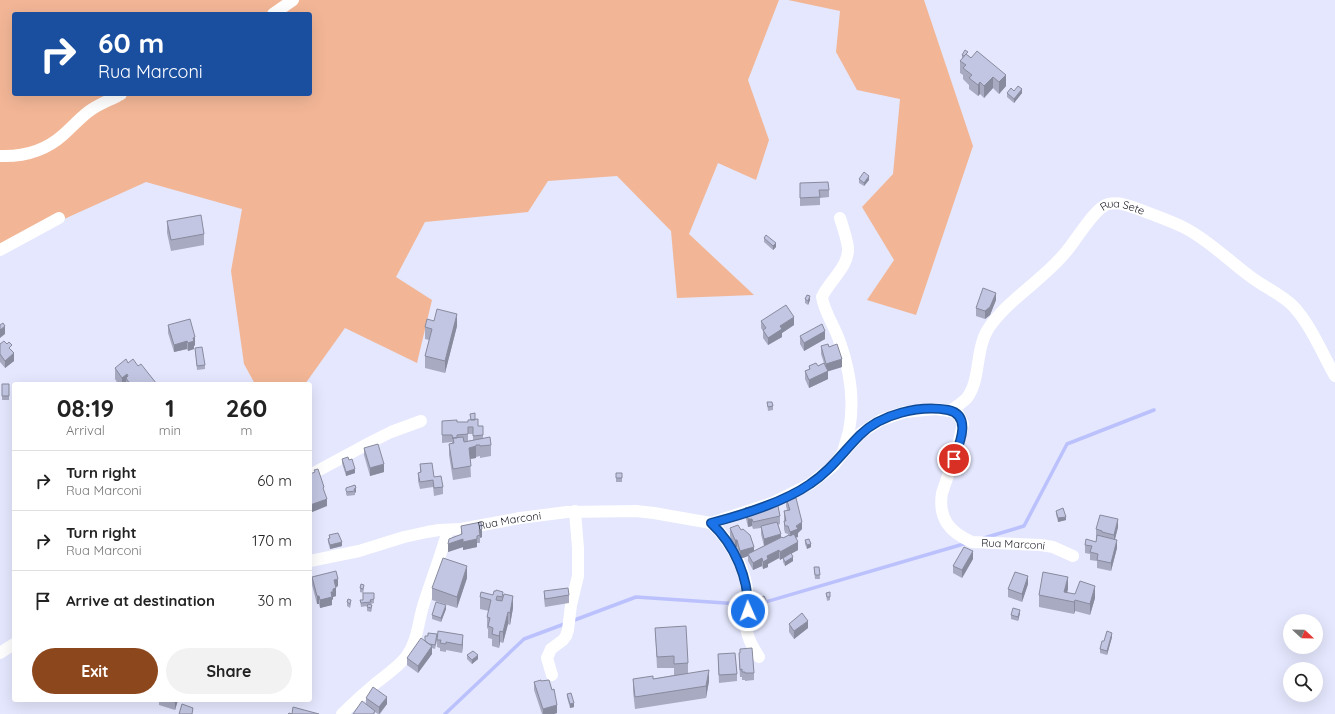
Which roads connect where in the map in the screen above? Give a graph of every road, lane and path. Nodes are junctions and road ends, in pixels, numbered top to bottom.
1 (293, 0) edge
2 (275, 12) edge
3 (117, 96) edge
4 (0, 156) edge
5 (59, 218) dead end
6 (840, 218) dead end
7 (0, 250) edge
8 (1335, 376) edge
9 (950, 411) junction
10 (421, 421) dead end
11 (843, 453) junction
12 (312, 474) edge
13 (575, 511) junction
14 (711, 523) junction
15 (448, 530) junction
16 (1073, 556) dead end
17 (312, 561) edge
18 (12, 645) edge
19 (0, 653) edge
20 (759, 657) dead end
21 (552, 675) dead end
22 (342, 714) edge

1 - 2 street
3 - 4 street
5 - 7 street
6 - 11 street
8 - 9 street, Rua Sete
9 - 11 street, Rua Marconi
9 - 16 street, Rua Marconi
10 - 12 street
11 - 14 street, Rua Marconi
13 - 14 street, Rua Marconi
13 - 15 street, Rua Marconi
13 - 21 street
14 - 20 street
15 - 17 street, Rua Marconi
15 - 22 street
18 - 19 street

